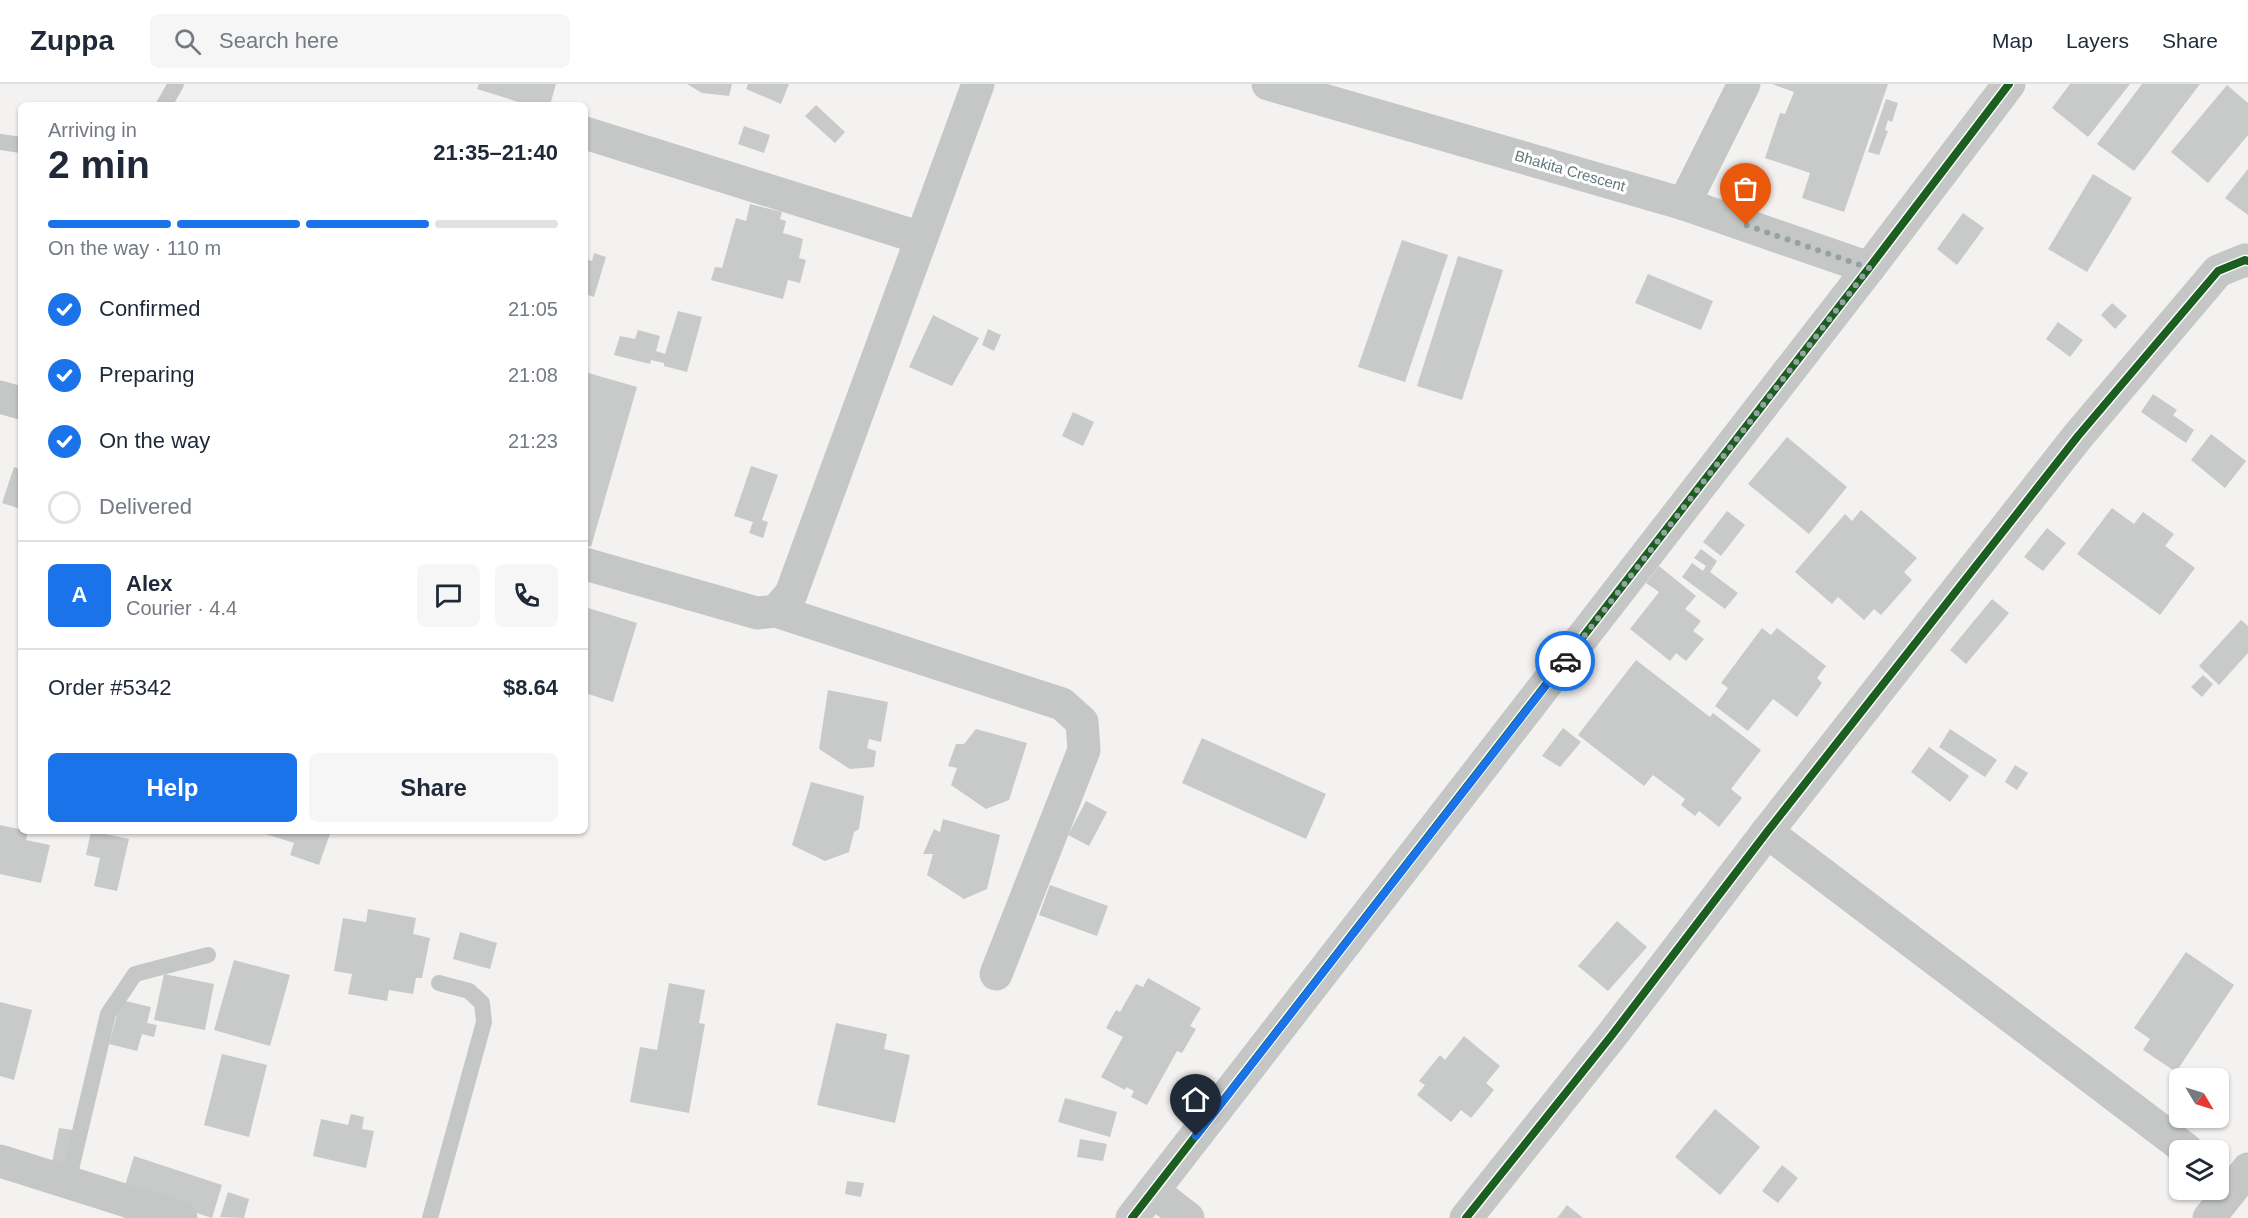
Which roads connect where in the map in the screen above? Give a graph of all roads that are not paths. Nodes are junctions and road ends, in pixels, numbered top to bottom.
1 (176, 84) edge
2 (978, 84) edge
3 (1268, 84) edge
4 (1744, 84) edge
5 (2009, 84) edge
6 (166, 102) edge
7 (588, 134) edge
8 (0, 142) edge
9 (18, 145) edge
10 (1684, 204) junction
11 (921, 238) junction
12 (2248, 261) edge
13 (1869, 268) junction
14 (0, 397) edge
15 (18, 402) edge
16 (588, 565) edge
17 (776, 610) junction
18 (1767, 832) junction
19 (208, 955) dead end
20 (996, 974) dead end
21 (439, 983) dead end
22 (2174, 1140) edge
23 (0, 1161) edge
24 (2234, 1177) edge
25 (68, 1182) junction
26 (1153, 1191) junction
27 (181, 1218) edge
28 (430, 1218) edge
29 (1132, 1218) edge
30 (1188, 1218) edge
31 (1466, 1218) edge
32 (2209, 1218) edge

1 - 6 lane
2 - 11 street
3 - 10 street, Bhakita Crescent
4 - 10 street
5 - 13 street
7 - 11 street
8 - 9 lane
10 - 13 street, Bhakita Crescent
11 - 17 street
12 - 18 street
13 - 26 street
14 - 15 street
16 - 17 street
17 - 20 street
18 - 22 street
18 - 31 street
19 - 25 lane
21 - 28 lane
23 - 25 street
24 - 32 street
25 - 27 street
26 - 29 street
26 - 30 street

